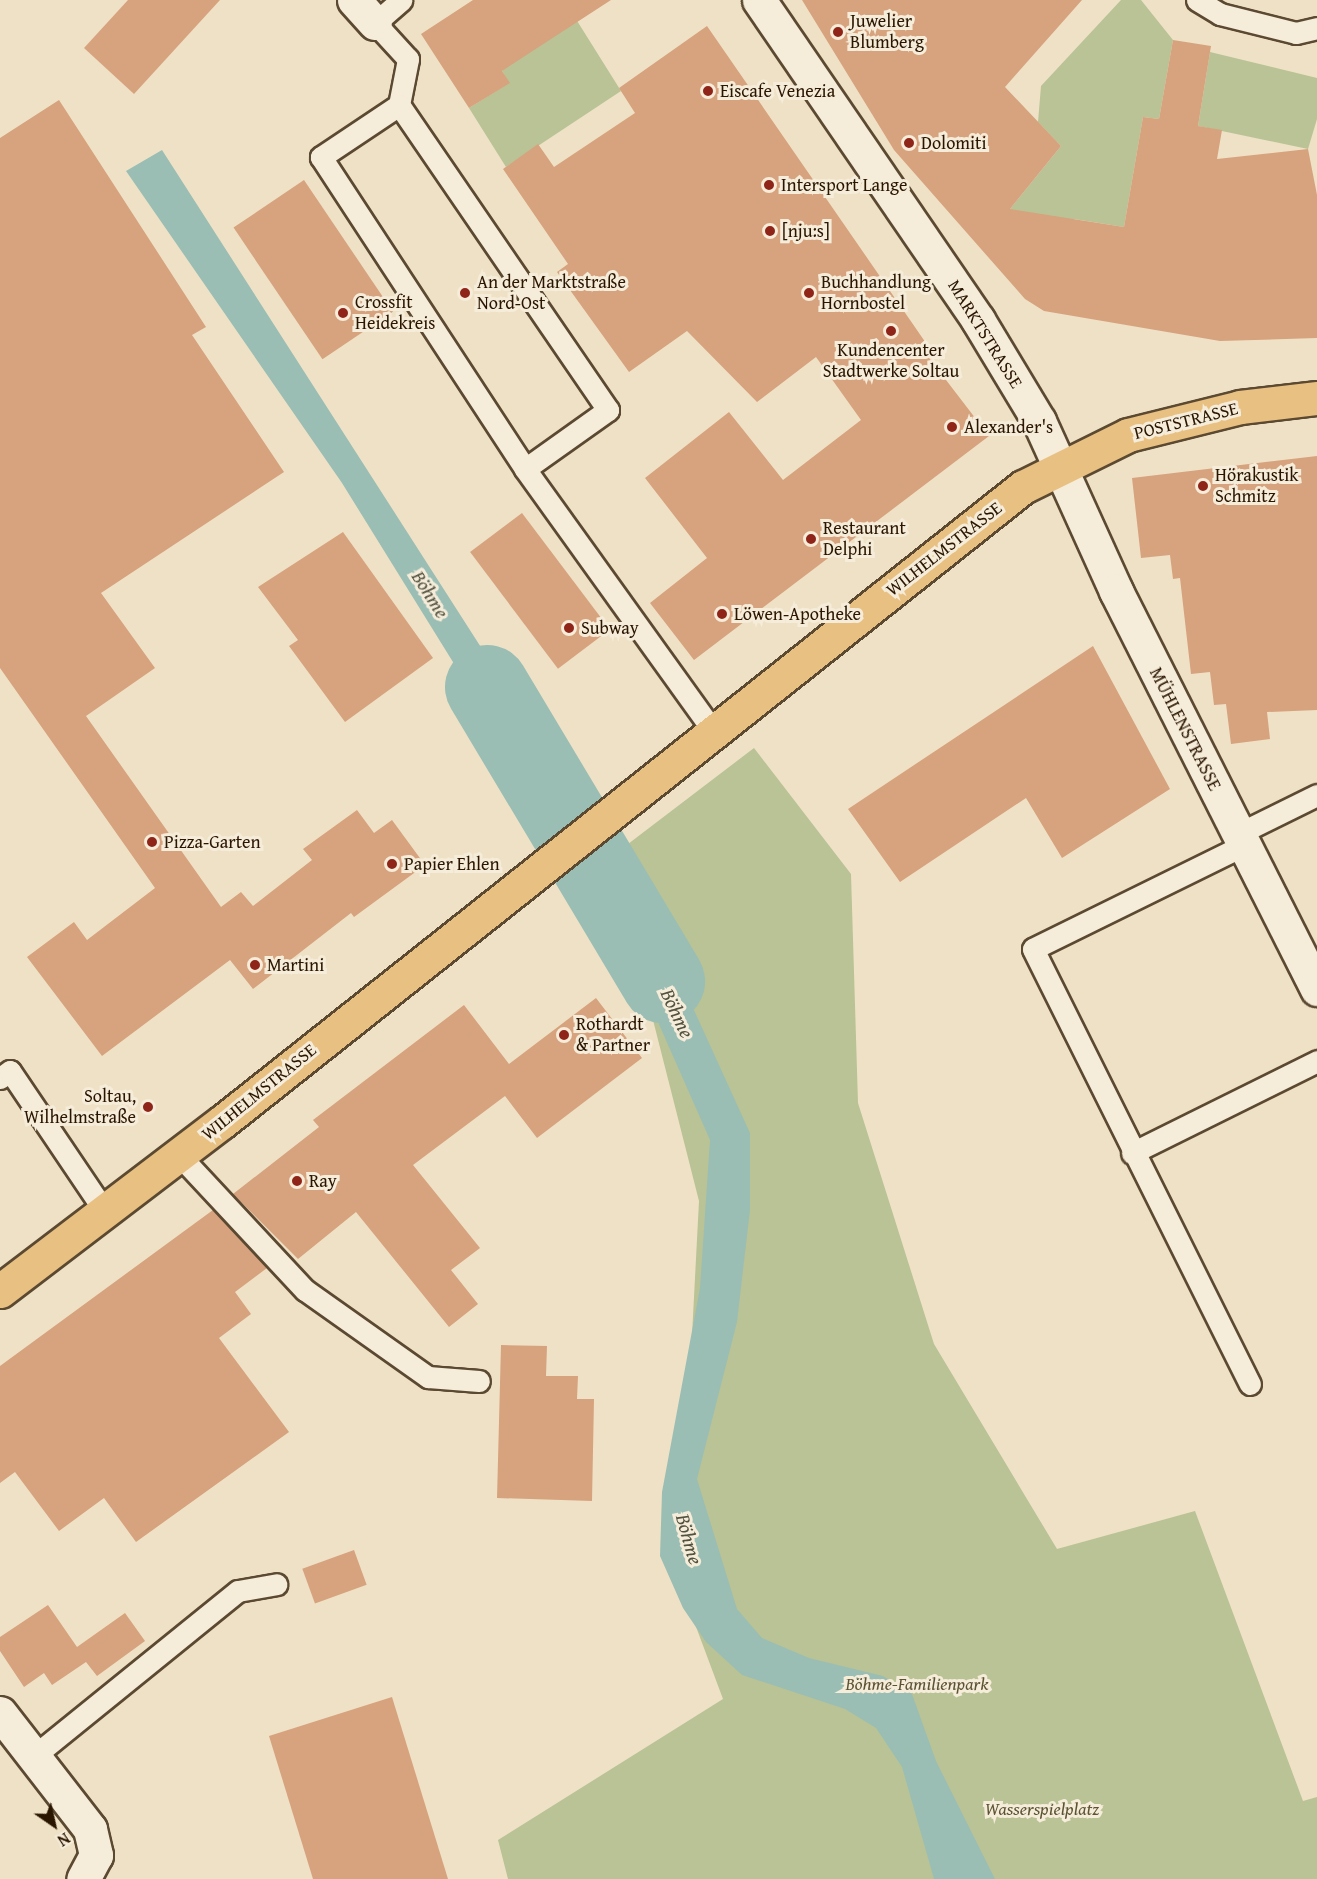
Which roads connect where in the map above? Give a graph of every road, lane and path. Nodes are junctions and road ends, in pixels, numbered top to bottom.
1 (401, 0) edge
2 (759, 0) edge
3 (1197, 0) edge
4 (365, 12) edge
5 (1317, 28) edge
6 (399, 105) junction
7 (1317, 398) edge
8 (1061, 466) junction
9 (525, 469) junction
10 (713, 731) junction
11 (1317, 795) edge
12 (1241, 840) junction
13 (1317, 989) edge
14 (1317, 1061) edge
15 (0, 1078) edge
16 (1132, 1153) junction
17 (179, 1155) junction
18 (105, 1212) junction
19 (0, 1291) edge
20 (479, 1382) dead end
21 (1250, 1384) dead end
22 (276, 1584) dead end
23 (0, 1713) edge
24 (34, 1756) junction
25 (83, 1879) edge

1 - 4 lane
2 - 8 street, MARKTSTRASSE
3 - 5 lane
4 - 6 lane
6 - 9 lane
6 - 9 lane
7 - 8 main road, POSTSTRASSE
8 - 10 main road, WILHELMSTRASSE
8 - 12 street, MÜHLENSTRASSE
9 - 10 lane
10 - 17 main road, WILHELMSTRASSE
11 - 12 lane
12 - 13 street, MÜHLENSTRASSE
12 - 16 lane
14 - 16 lane
15 - 18 lane
16 - 21 lane
17 - 18 main road, WILHELMSTRASSE
17 - 20 lane
18 - 19 main road, WILHELMSTRASSE
22 - 24 lane
23 - 24 street
24 - 25 street

